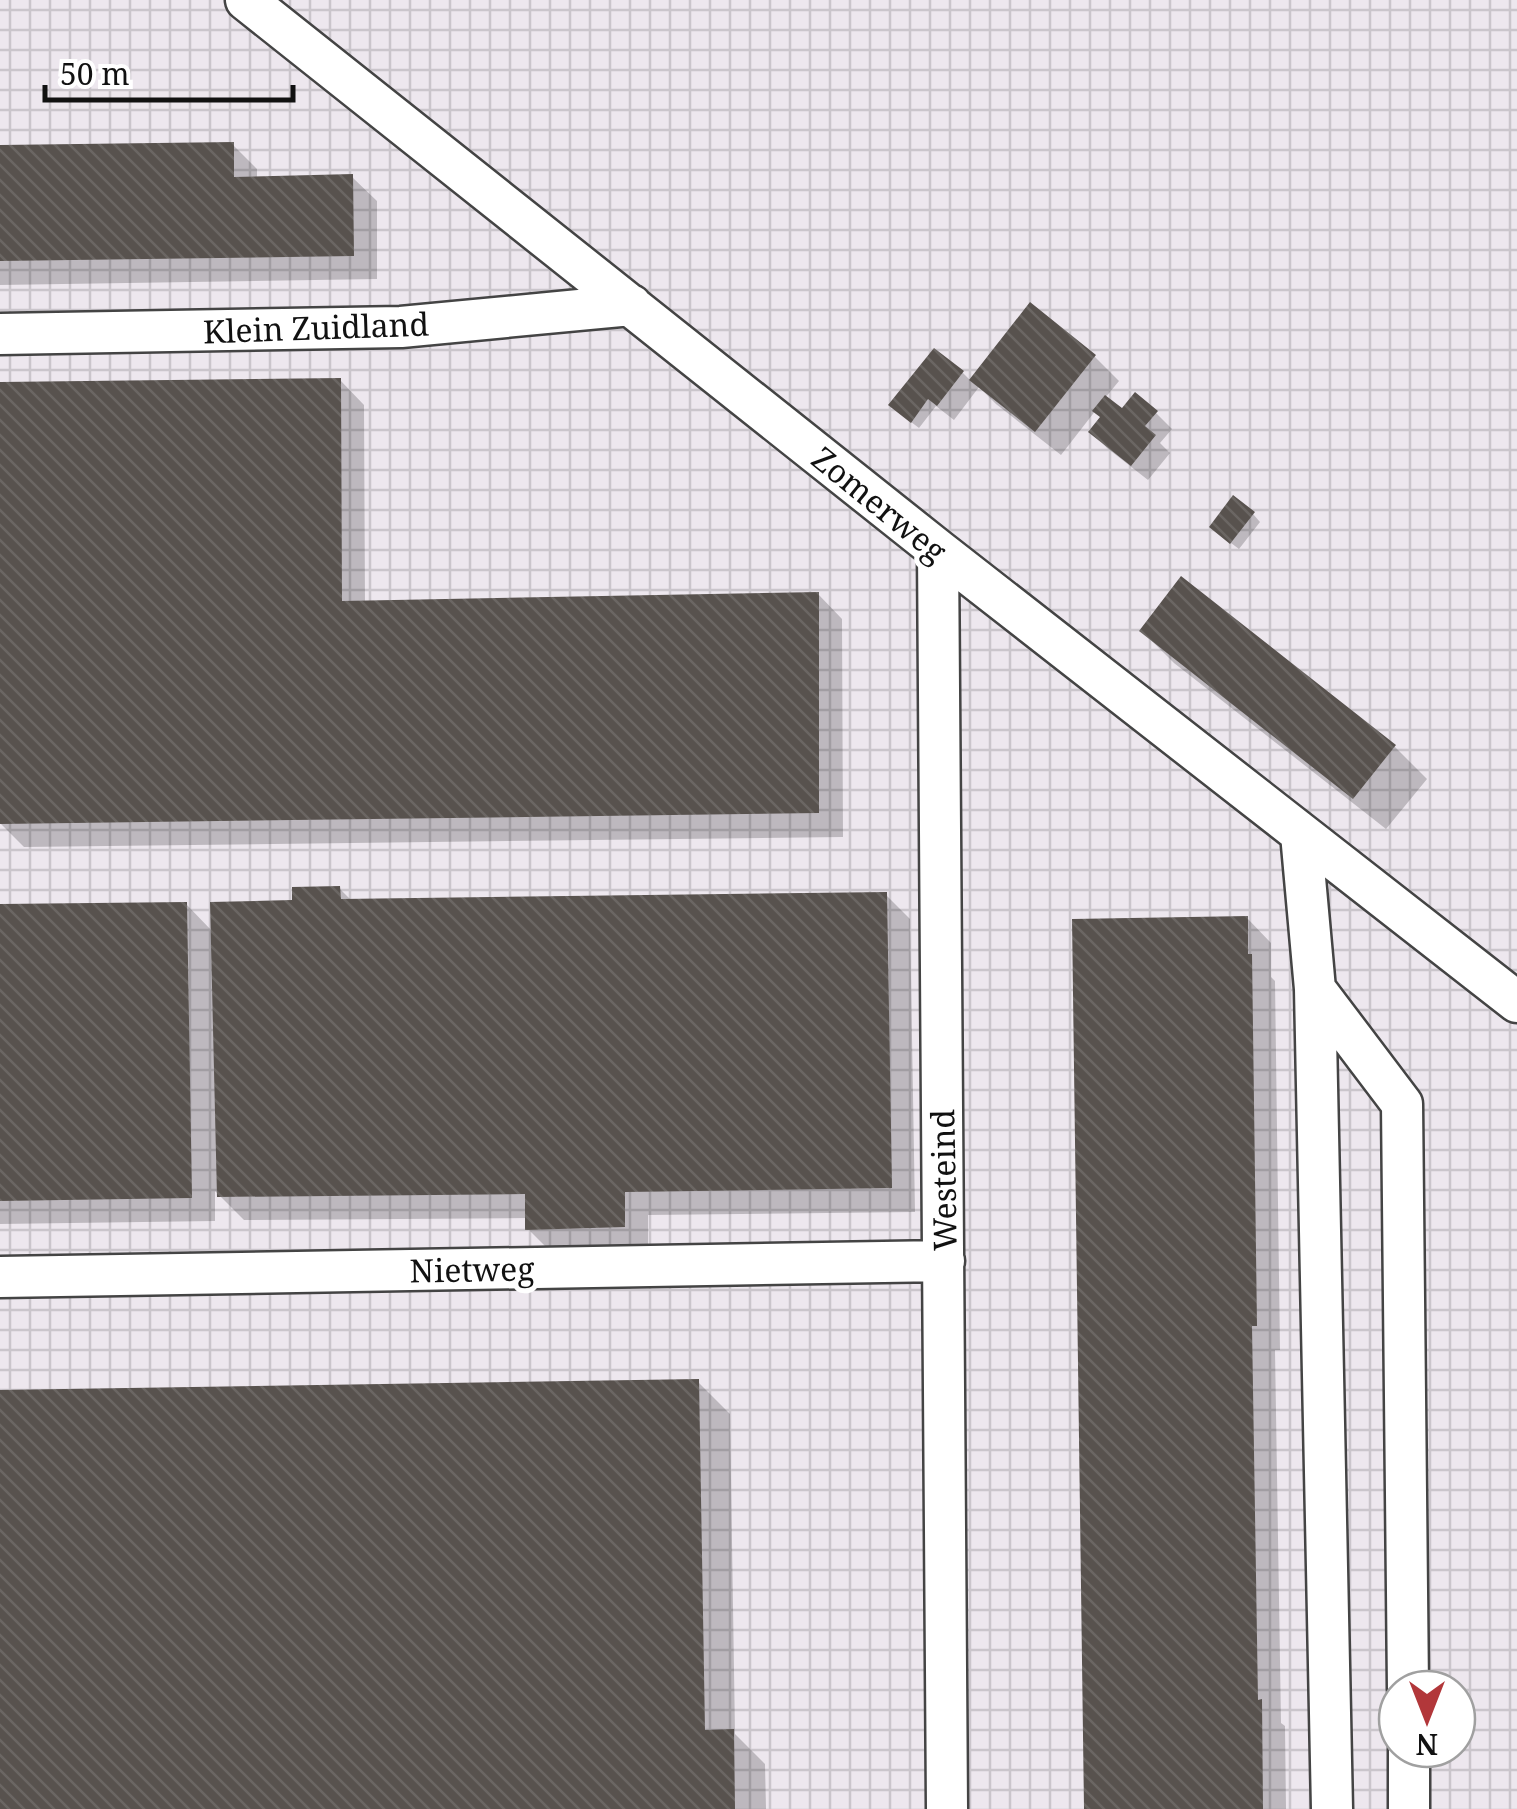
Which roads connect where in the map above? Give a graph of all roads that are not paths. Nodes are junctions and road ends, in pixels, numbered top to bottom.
1 (246, 0) edge
2 (631, 305) junction
3 (0, 334) edge
4 (938, 550) junction
5 (1301, 834) junction
6 (1316, 989) junction
7 (1517, 1002) edge
8 (944, 1261) junction
9 (0, 1277) edge
10 (1408, 1669) edge
11 (1408, 1769) edge
12 (946, 1809) edge
13 (1332, 1809) edge
14 (1409, 1809) edge

1 - 2 street, Zomerweg
2 - 3 street, Klein Zuidland
2 - 4 street, Zomerweg
4 - 5 street, Zomerweg
4 - 8 street, Westeind
5 - 6 street
5 - 7 street, Zomerweg
6 - 10 street
6 - 13 street
8 - 9 street, Nietweg
8 - 12 street, Westeind
11 - 14 street

